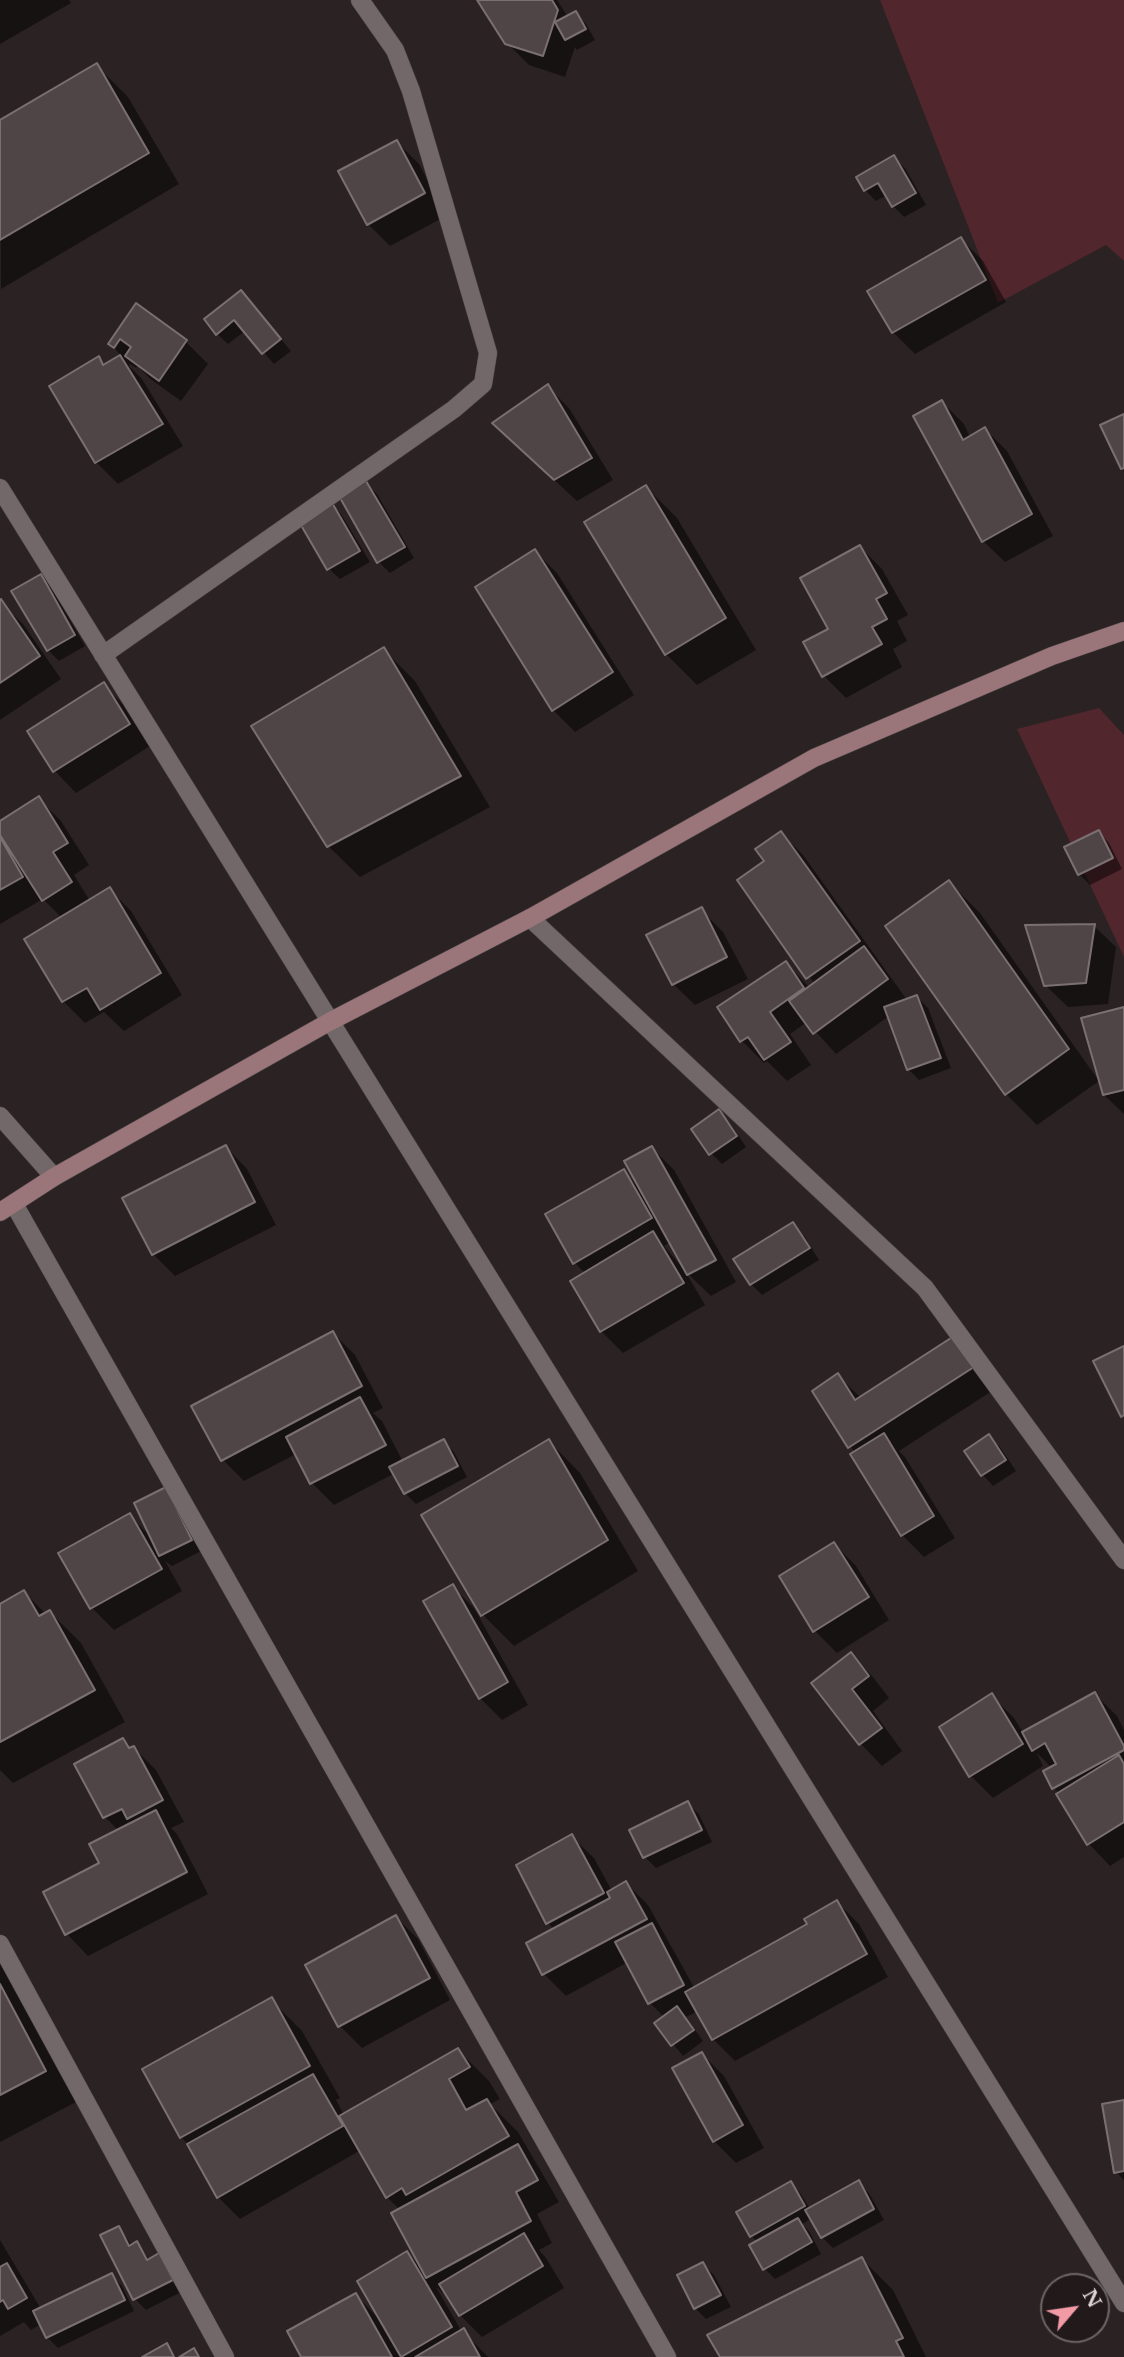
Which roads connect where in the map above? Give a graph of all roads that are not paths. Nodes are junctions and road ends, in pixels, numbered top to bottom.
1 (360, 0) edge
2 (0, 488) edge
3 (1124, 631) edge
4 (103, 655) junction
5 (530, 918) junction
6 (329, 1022) junction
7 (0, 1116) edge
8 (54, 1177) junction
9 (7, 1208) edge
10 (1124, 1560) edge
11 (0, 1944) edge
12 (1124, 2303) edge
13 (225, 2357) edge
14 (667, 2357) edge

1 - 4 street
2 - 4 street
3 - 5 street
4 - 6 street
5 - 6 street
5 - 10 street
6 - 8 street
6 - 12 street
7 - 8 street
8 - 9 street
9 - 14 street
11 - 13 street

